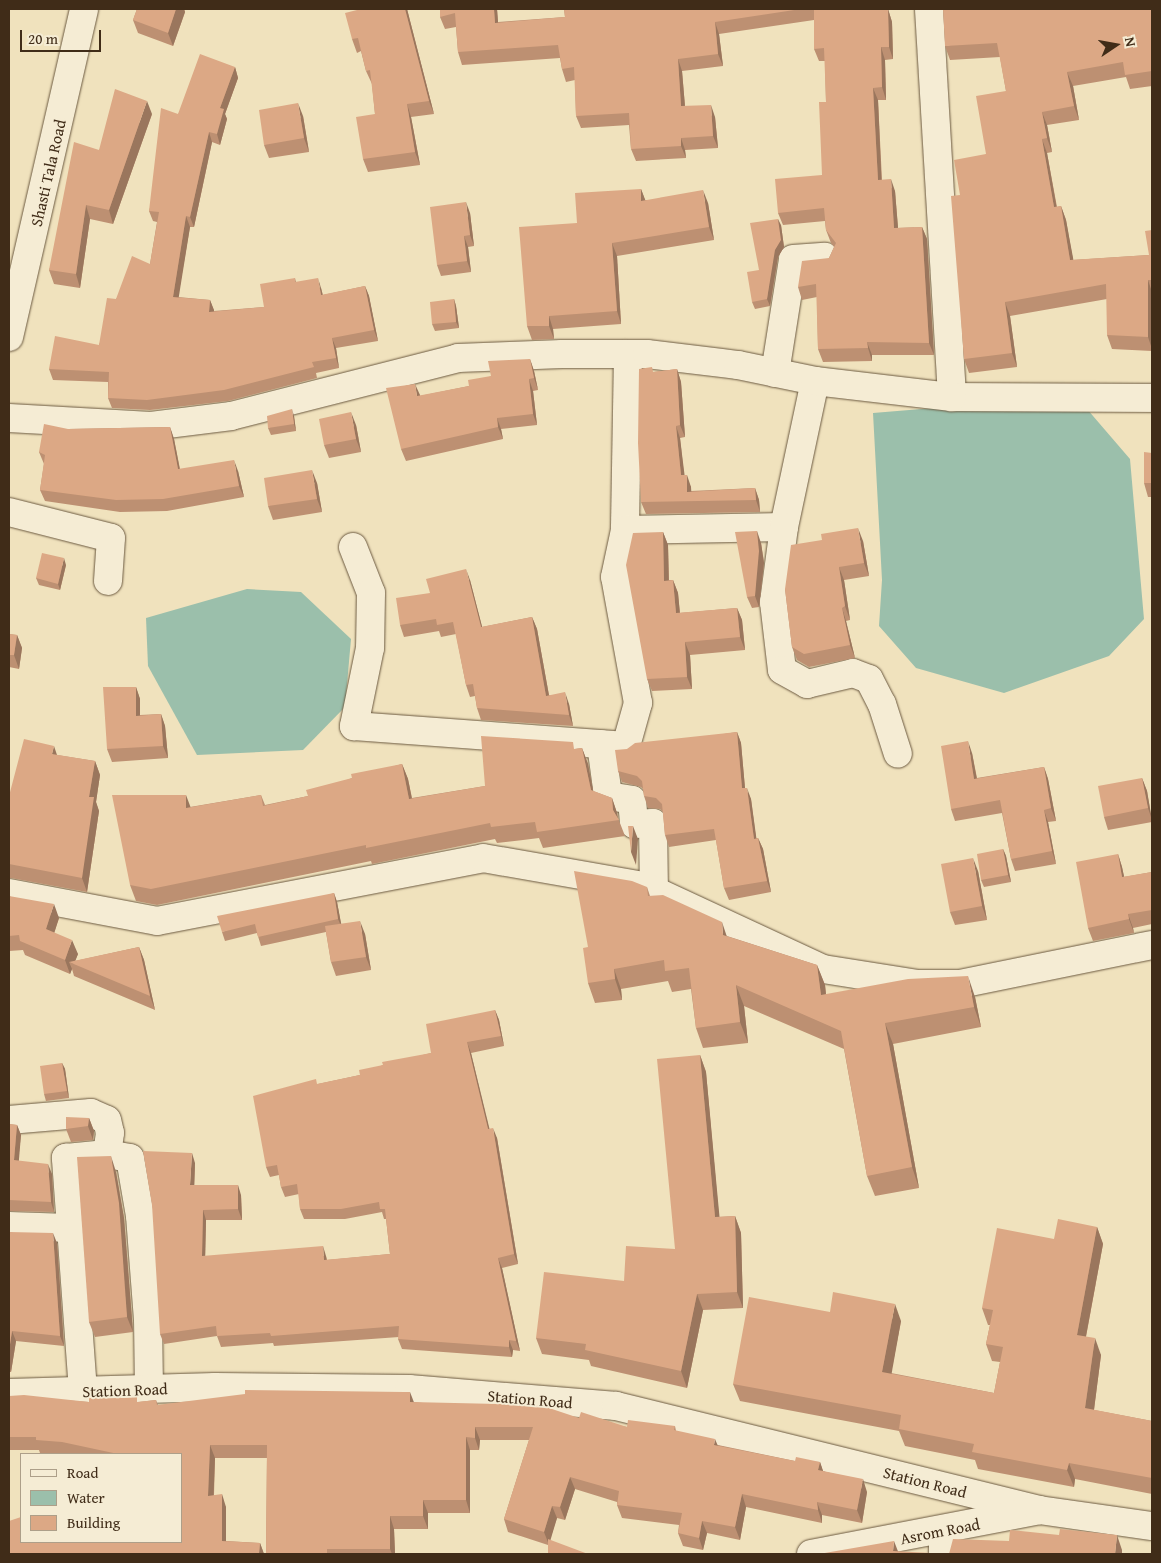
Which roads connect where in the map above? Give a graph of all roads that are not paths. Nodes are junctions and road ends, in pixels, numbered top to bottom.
1 (84, 9) edge
2 (929, 9) edge
3 (825, 257) edge
4 (9, 337) edge
5 (628, 354) junction
6 (774, 373) junction
7 (815, 381) junction
8 (952, 397) junction
9 (1152, 398) edge
10 (9, 418) edge
11 (9, 512) edge
12 (784, 528) junction
13 (625, 530) junction
14 (353, 547) dead end
15 (108, 581) dead end
16 (601, 744) junction
17 (898, 754) dead end
18 (654, 891) junction
19 (9, 893) edge
20 (1152, 944) edge
21 (9, 1120) edge
22 (107, 1154) junction
23 (9, 1226) edge
24 (70, 1228) junction
25 (149, 1389) junction
26 (83, 1391) junction
27 (9, 1393) edge
28 (1039, 1510) junction
29 (1152, 1526) edge
30 (943, 1543) edge
31 (811, 1554) edge

1 - 4 street, Shasti Tala Road
2 - 8 street
3 - 6 street
5 - 6 street
5 - 10 street
5 - 13 street
6 - 7 street
7 - 8 street
7 - 12 street
8 - 9 street
11 - 15 street
12 - 13 street
12 - 17 street
13 - 16 street
14 - 16 street
16 - 18 street
18 - 19 street
18 - 20 street
21 - 22 street
22 - 24 street
22 - 25 street
23 - 24 street
24 - 26 street
25 - 26 street, Station Road
25 - 28 street, Station Road
26 - 27 street, Station Road
28 - 29 street
28 - 30 street, Asrom Road
30 - 31 street, Asrom Road

